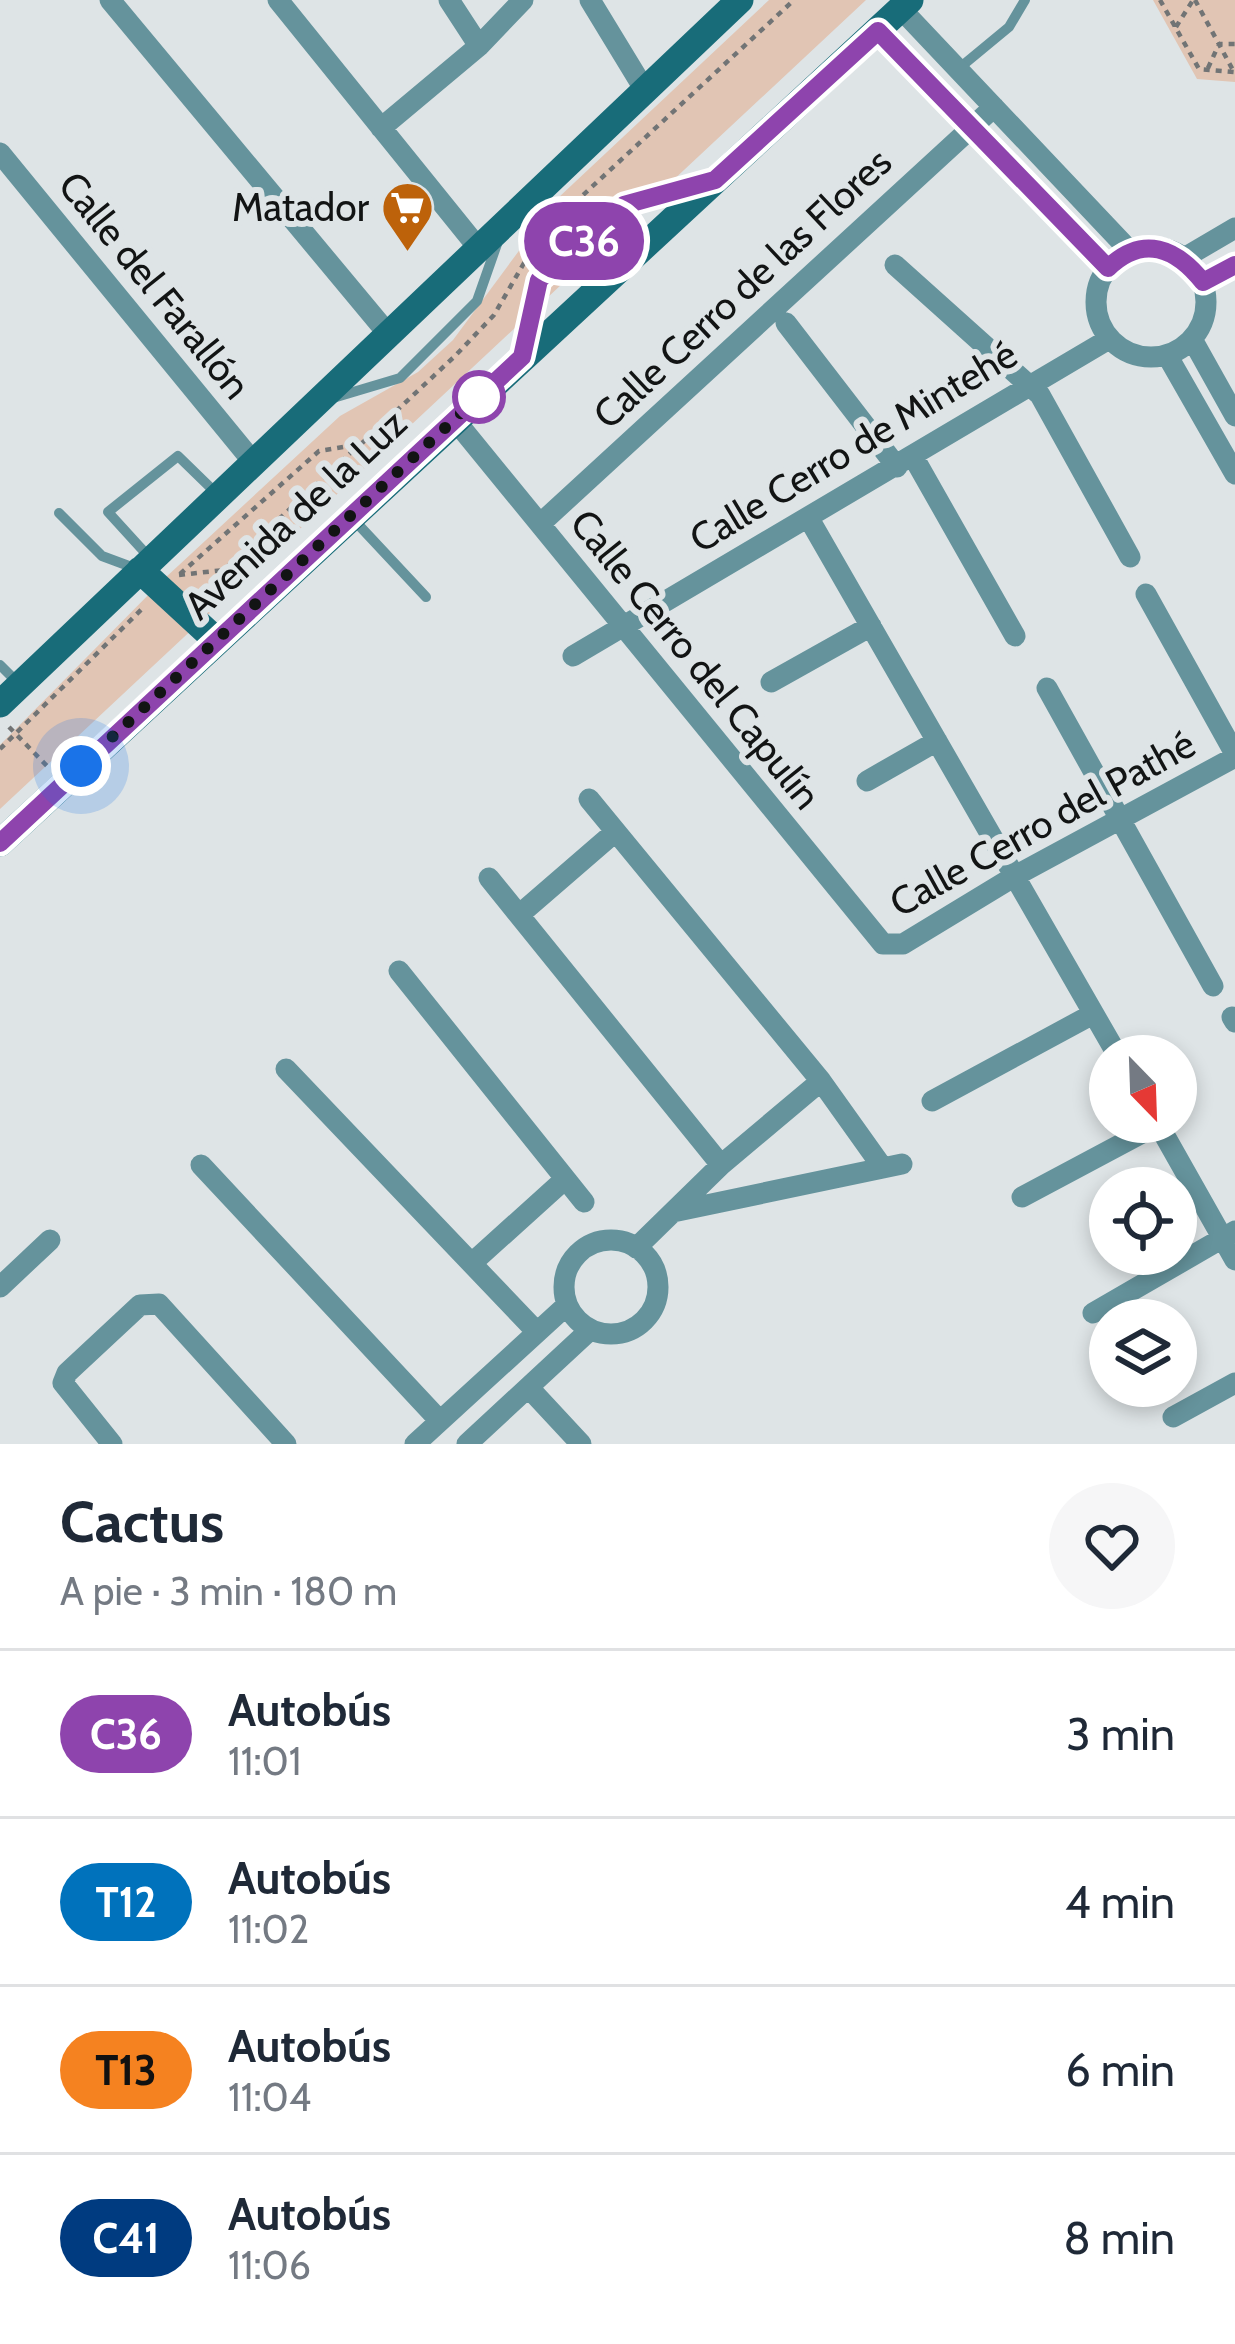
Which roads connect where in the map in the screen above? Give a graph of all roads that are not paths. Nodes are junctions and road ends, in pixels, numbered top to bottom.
1 (110, 0) edge
2 (278, 0) edge
3 (449, 0) edge
4 (523, 0) edge
5 (590, 0) edge
6 (739, 0) edge
7 (1025, 0) edge
8 (906, 4) edge
9 (878, 31) junction
10 (479, 46) junction
11 (957, 70) junction
12 (646, 92) junction
13 (994, 107) junction
14 (970, 126) junction
15 (381, 128) junction
16 (0, 153) edge
17 (715, 180) junction
18 (1235, 228) edge
19 (502, 229) junction
20 (480, 250) junction
21 (1129, 250) junction
22 (1184, 258) junction
23 (896, 265) dead end
24 (1235, 266) edge
25 (1108, 268) junction
26 (1203, 282) junction
27 (786, 323) dead end
28 (389, 334) junction
29 (1109, 339) junction
30 (1192, 339) junction
31 (1167, 355) junction
32 (522, 357) junction
33 (1024, 385) junction
34 (318, 403) junction
35 (1235, 416) edge
36 (454, 419) junction
37 (906, 462) junction
38 (254, 463) junction
39 (1235, 474) edge
40 (219, 496) junction
41 (59, 513) dead end
42 (350, 515) junction
43 (808, 517) junction
44 (541, 524) junction
45 (1130, 557) dead end
46 (146, 565) junction
47 (1145, 594) dead end
48 (426, 597) dead end
49 (619, 624) junction
50 (871, 626) junction
51 (1015, 636) dead end
52 (217, 641) junction
53 (573, 656) dead end
54 (772, 682) dead end
55 (7, 685) edge
56 (1047, 688) dead end
57 (937, 741) junction
58 (1235, 755) edge
59 (867, 781) dead end
60 (589, 799) dead end
61 (1122, 819) junction
62 (616, 832) junction
63 (0, 843) edge
64 (1015, 876) junction
65 (489, 878) dead end
66 (519, 915) junction
67 (883, 944) joint
68 (399, 970) dead end
69 (1214, 986) dead end
70 (1093, 1014) junction
71 (1106, 1035) edge
72 (286, 1069) dead end
73 (821, 1082) junction
74 (932, 1101) dead end
75 (1121, 1143) edge
76 (1171, 1143) edge
77 (201, 1165) dead end
78 (722, 1165) junction
79 (564, 1180) junction
80 (1022, 1197) dead end
81 (584, 1202) dead end
82 (672, 1212) junction
83 (1229, 1234) edge
84 (50, 1240) dead end
85 (636, 1248) junction
86 (1235, 1260) edge
87 (472, 1263) junction
88 (0, 1287) edge
89 (1117, 1299) edge
90 (567, 1305) junction
91 (535, 1330) junction
92 (590, 1330) junction
93 (1235, 1382) edge
94 (529, 1388) junction
95 (1173, 1417) dead end
96 (440, 1420) junction
97 (112, 1444) edge
98 (286, 1444) edge
99 (415, 1444) edge
100 (466, 1444) edge
101 (581, 1444) edge

1 - 28 street
2 - 15 street
3 - 10 street
4 - 10 street
5 - 12 street
6 - 12 main road, Avenida de la Luz
7 - 11 lane
8 - 9 main road, Avenida de la Luz
8 - 11 street
9 - 14 street
9 - 17 main road, Avenida de la Luz
10 - 15 street
11 - 13 street
12 - 19 main road, Avenida de la Luz
13 - 14 street, Calle Cerro de las Flores
13 - 21 street
14 - 25 street
14 - 44 street, Calle Cerro de las Flores
15 - 20 street
16 - 38 street, Calle del Farallón
17 - 32 main road, Avenida de la Luz
17 - 32 lane
18 - 22 street
19 - 20 main road, Avenida de la Luz
19 - 34 lane
20 - 28 main road, Avenida de la Luz
21 - 22 street
21 - 25 street
22 - 26 street
23 - 33 street
24 - 26 street
25 - 29 street
26 - 30 street
27 - 37 street
28 - 34 main road, Avenida de la Luz
29 - 31 street
29 - 33 street, Calle Cerro de Mintehé
30 - 31 street
30 - 35 street
31 - 39 street
32 - 36 main road, Avenida de la Luz
33 - 37 street, Calle Cerro de Mintehé
33 - 45 street
34 - 38 main road, Avenida de la Luz
36 - 42 main road, Avenida de la Luz
36 - 44 street, Calle Cerro del Capulín
37 - 43 street, Calle Cerro de Mintehé
37 - 51 street
38 - 40 main road, Avenida de la Luz
40 - 46 main road, Avenida de la Luz
40 - 46 lane
41 - 46 lane
42 - 48 lane
42 - 52 main road, Avenida de la Luz
43 - 49 street, Calle Cerro de Mintehé
43 - 50 street
44 - 49 street, Calle Cerro del Capulín
46 - 52 main road
46 - 55 main road, Avenida de la Luz
47 - 58 street
49 - 53 street, Calle Cerro de Mintehé
49 - 67 street, Calle Cerro del Capulín
50 - 54 street
50 - 57 street
52 - 63 main road, Avenida de la Luz
56 - 61 street
57 - 59 street
57 - 64 street
58 - 61 street, Calle Cerro del Pathé
60 - 62 street
61 - 64 street, Calle Cerro del Pathé
61 - 69 street
62 - 66 street
62 - 73 street
64 - 67 street, Calle Cerro del Pathé
64 - 70 street
65 - 66 street
66 - 78 street
68 - 79 street
70 - 71 street
70 - 74 street
72 - 87 street
73 - 78 street
73 - 82 street
75 - 80 street
76 - 83 street
77 - 96 street
78 - 82 street
79 - 81 street
79 - 87 street
82 - 85 street
83 - 86 street
83 - 89 street
84 - 88 street
85 - 90 street
85 - 92 street
87 - 91 street
90 - 91 street
90 - 92 street
91 - 96 street
92 - 94 street
93 - 95 street
94 - 100 street
94 - 101 street
96 - 99 street
97 - 98 street

